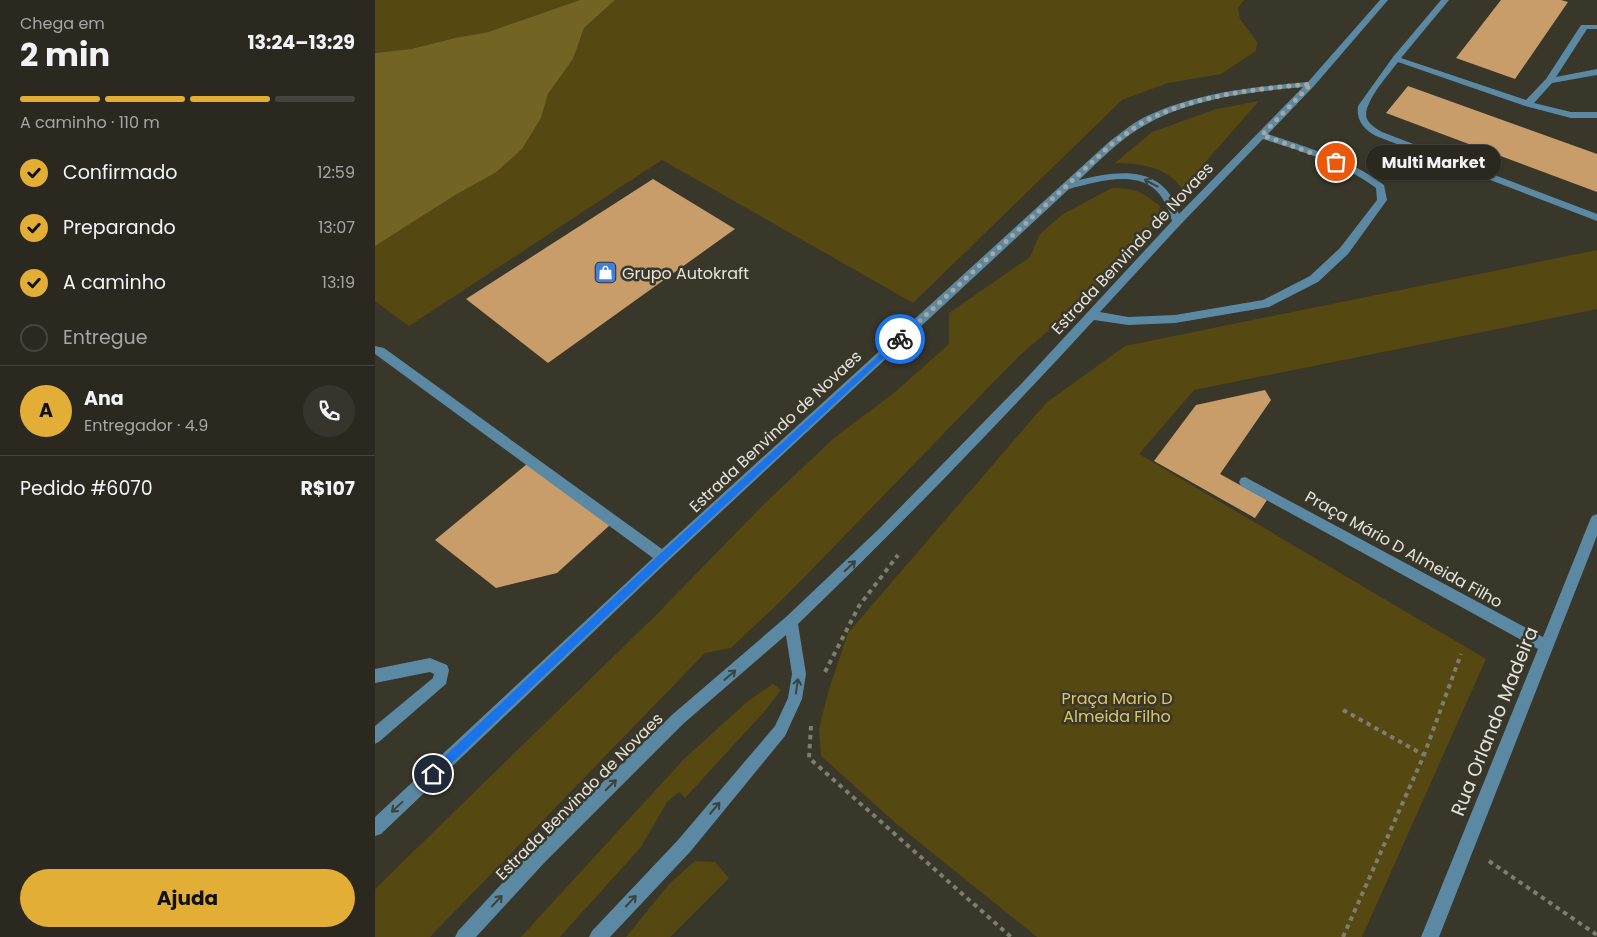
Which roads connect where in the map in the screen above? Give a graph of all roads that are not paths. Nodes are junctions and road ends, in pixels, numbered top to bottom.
1 (1383, 0) edge
2 (1445, 0) edge
3 (1597, 27) edge
4 (1396, 59) junction
5 (1597, 72) edge
6 (1549, 81) junction
7 (1311, 84) junction
8 (1529, 104) junction
9 (1597, 115) edge
10 (1262, 135) junction
11 (1065, 187) junction
12 (1597, 218) edge
13 (1177, 222) junction
14 (1091, 315) junction
15 (375, 350) edge
16 (1245, 482) dead end
17 (1597, 520) edge
18 (663, 557) junction
19 (791, 622) junction
20 (1546, 646) junction
21 (375, 676) edge
22 (375, 736) edge
23 (375, 828) edge
24 (463, 937) edge
25 (598, 937) edge
26 (1430, 937) edge

1 - 7 street, Estrada Benvindo de Novaes
2 - 4 street
3 - 6 street
4 - 8 street
4 - 12 street
5 - 6 street
6 - 8 street
7 - 10 street, Estrada Benvindo de Novaes
7 - 11 street, Estrada Benvindo de Novaes
8 - 9 street
10 - 13 street, Estrada Benvindo de Novaes
10 - 14 street
13 -> 11 street
11 - 18 street, Estrada Benvindo de Novaes
13 - 14 street, Estrada Benvindo de Novaes
19 -> 14 street, Estrada Benvindo de Novaes
15 - 18 street
16 - 20 street, Praça Mário D Almeida Filho
17 - 20 street, Rua Orlando Madeira
18 -> 23 street, Estrada Benvindo de Novaes
24 -> 19 street, Estrada Benvindo de Novaes
25 -> 19 street
20 - 26 street, Rua Orlando Madeira
21 - 22 street

